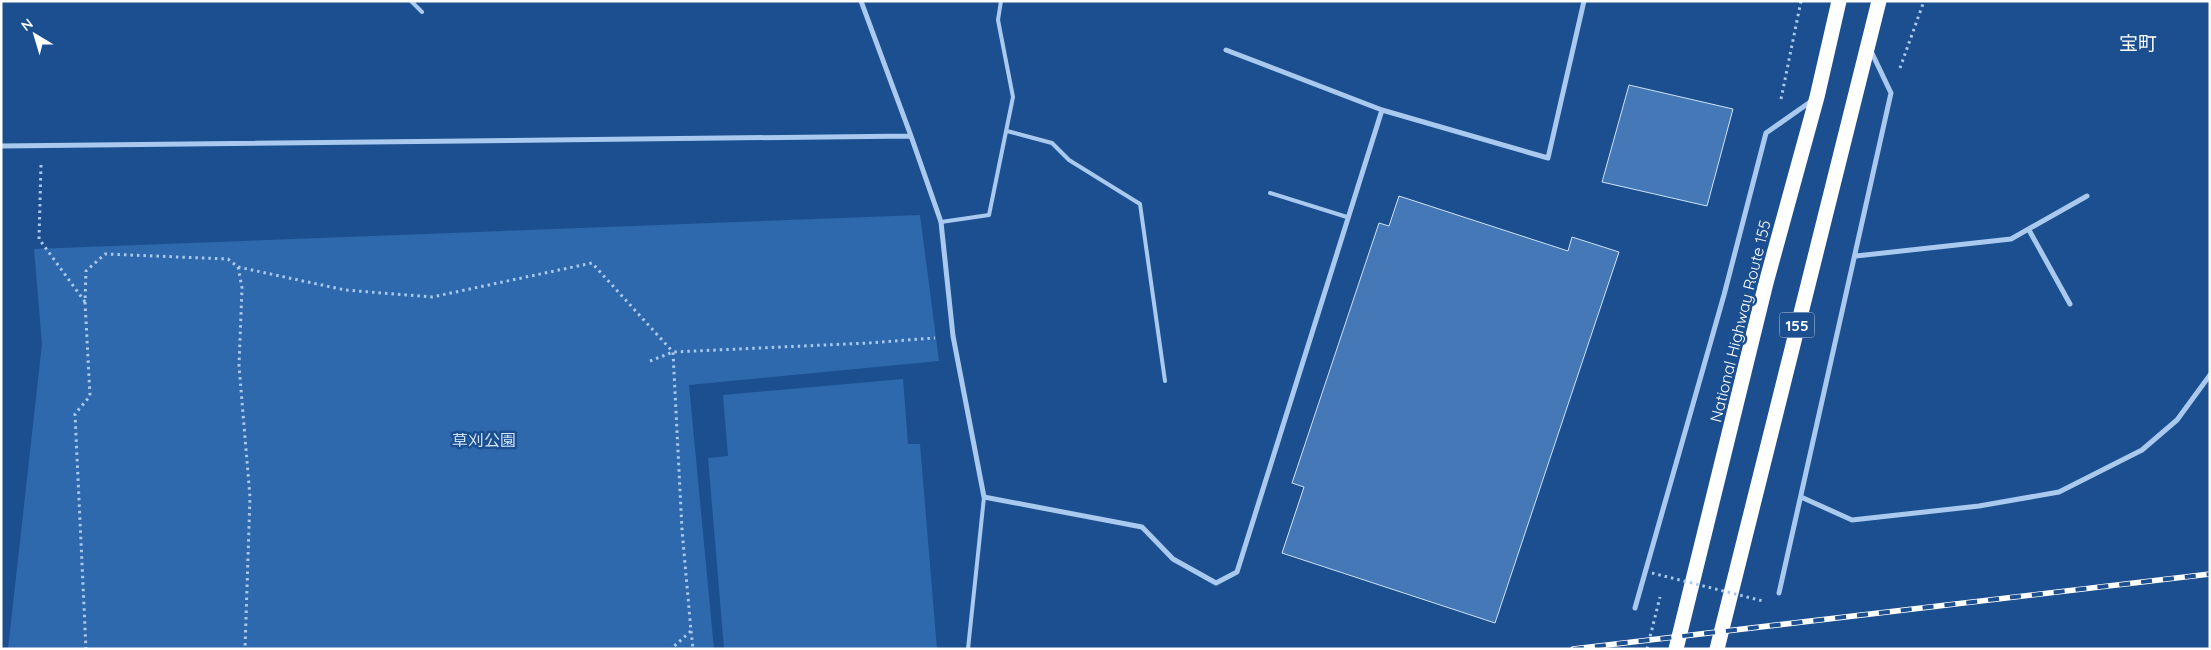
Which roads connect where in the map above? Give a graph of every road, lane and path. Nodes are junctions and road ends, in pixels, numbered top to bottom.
1 (411, 1) edge
2 (861, 1) edge
3 (1001, 1) edge
4 (1584, 1) edge
5 (1839, 1) edge
6 (1879, 1) edge
7 (422, 12) dead end
8 (1869, 47) junction
9 (1226, 50) dead end
10 (1818, 97) junction
11 (1382, 110) junction
12 (1007, 130) junction
13 (911, 136) junction
14 (1, 146) edge
15 (41, 165) dead end
16 (1270, 193) dead end
17 (2087, 196) dead end
18 (1347, 217) junction
19 (941, 222) junction
20 (2029, 230) junction
21 (1856, 256) junction
22 (238, 267) junction
23 (85, 302) junction
24 (2070, 304) dead end
25 (953, 336) junction
26 (673, 352) junction
27 (650, 361) dead end
28 (2210, 375) edge
29 (1165, 381) dead end
30 (984, 497) junction
31 (1801, 497) junction
32 (1652, 573) dead end
33 (1780, 592) dead end
34 (1763, 601) dead end
35 (1635, 608) dead end
36 (691, 631) junction
37 (86, 649) edge
38 (245, 649) edge
39 (671, 649) edge
40 (692, 649) edge
41 (968, 649) edge
42 (1676, 649) edge
43 (1717, 649) edge

1 - 7 lane
2 - 13 street
3 - 12 lane
4 - 11 street
5 - 10 highway, National Highway Route 155 / 155
6 - 8 highway, 155
8 - 21 street
8 - 43 highway, 155
9 - 11 street
10 - 35 street
10 - 42 highway, National Highway Route 155 / 155
11 - 18 street
12 - 19 lane
12 - 29 lane
13 - 14 street
13 - 19 street
15 - 23 path
16 - 18 lane
17 - 20 street
18 - 30 street
19 - 25 street
20 - 21 street
20 - 24 street
21 - 31 street
22 - 23 path
22 - 26 path
22 - 38 path
23 - 37 path
25 - 26 path
25 - 30 street
26 - 27 path
26 - 36 path
28 - 31 street
30 - 41 lane
31 - 33 street
32 - 34 path, bridge
36 - 39 path
36 - 40 path

